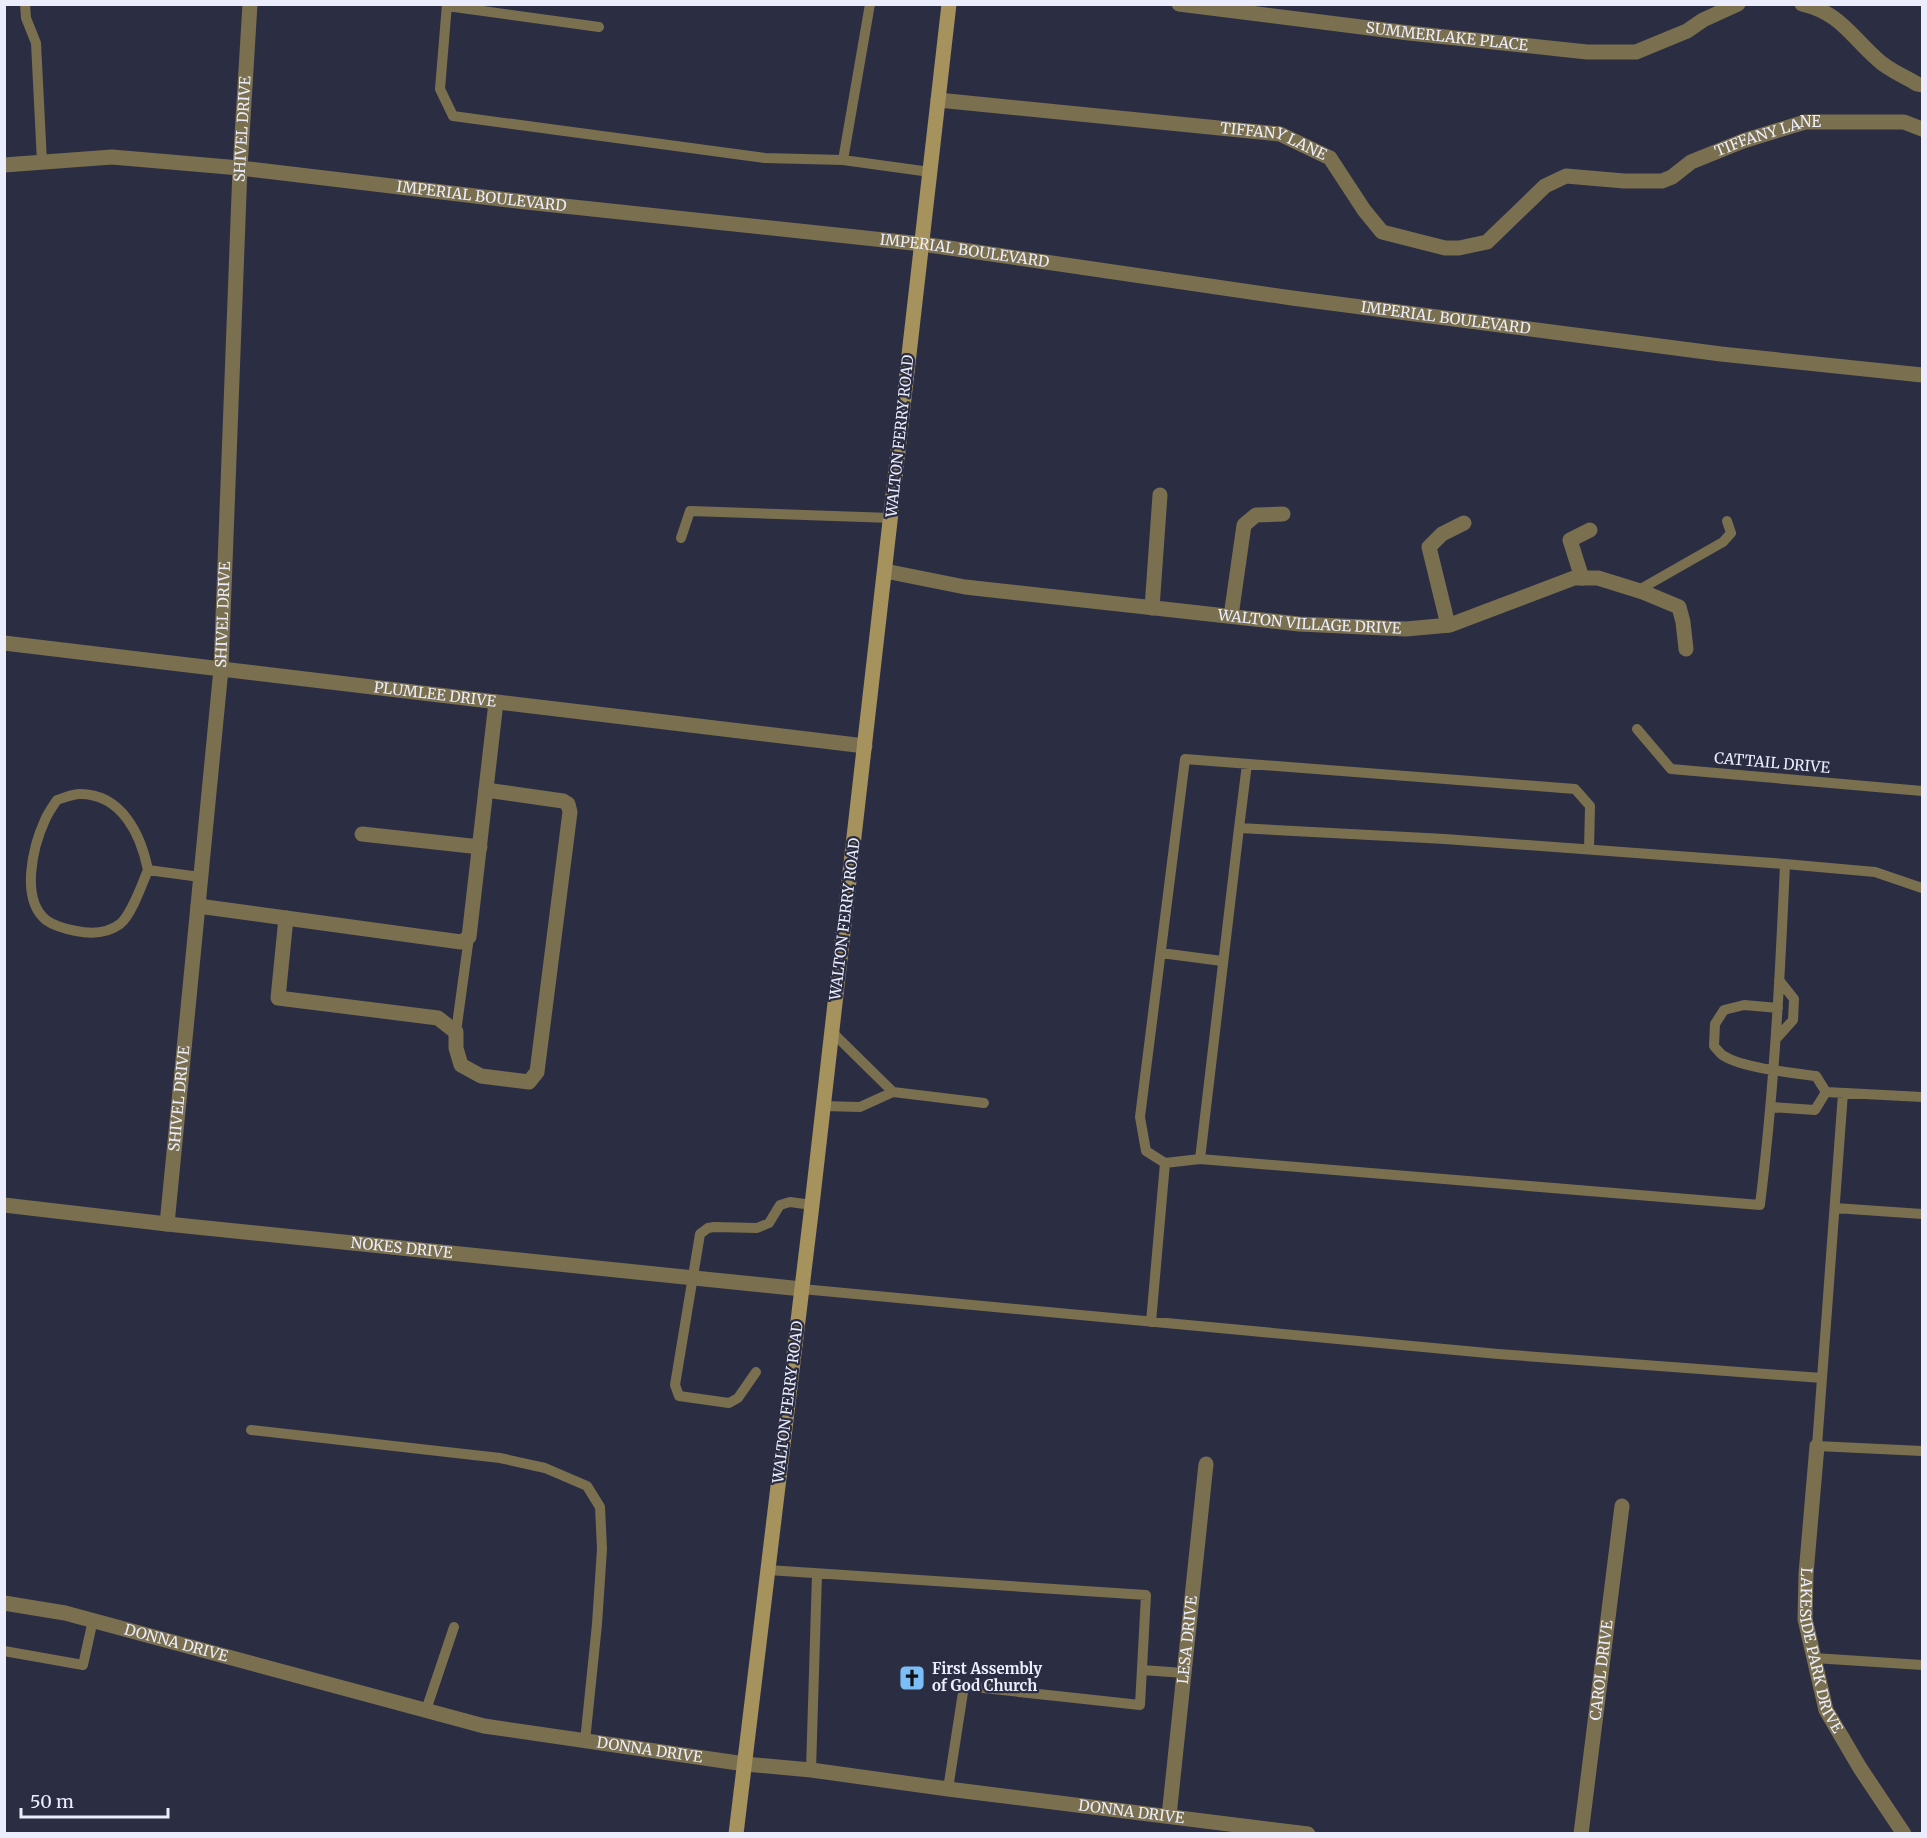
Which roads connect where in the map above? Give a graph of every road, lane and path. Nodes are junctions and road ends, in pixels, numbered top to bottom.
1 (25, 4) edge
2 (250, 4) edge
3 (870, 4) edge
4 (949, 4) edge
5 (1179, 4) edge
6 (1738, 4) edge
7 (1802, 4) edge
8 (447, 5) edge
9 (1706, 11) edge
10 (1836, 11) edge
11 (599, 27) dead end
12 (1923, 85) edge
13 (938, 100) junction
14 (1923, 129) edge
15 (843, 160) junction
16 (42, 162) junction
17 (4, 165) edge
18 (240, 168) junction
19 (930, 172) junction
20 (922, 244) junction
21 (1923, 375) edge
22 (1160, 495) dead end
23 (1283, 514) dead end
24 (891, 518) junction
25 (1727, 521) dead end
26 (1464, 523) dead end
27 (1590, 530) dead end
28 (681, 538) dead end
29 (885, 571) junction
30 (1582, 578) junction
31 (1637, 591) junction
32 (1152, 608) junction
33 (1231, 616) junction
34 (1448, 625) junction
35 (4, 643) edge
36 (1686, 649) dead end
37 (220, 669) junction
38 (496, 702) junction
39 (1637, 729) dead end
40 (865, 746) junction
41 (1246, 764) junction
42 (486, 790) junction
43 (1923, 791) edge
44 (1239, 828) junction
45 (362, 834) dead end
46 (480, 847) junction
47 (1589, 849) junction
48 (1785, 864) junction
49 (148, 870) junction
50 (201, 877) junction
51 (1923, 888) edge
52 (198, 906) junction
53 (286, 918) junction
54 (469, 937) junction
55 (1161, 952) junction
56 (1222, 961) junction
57 (1779, 980) junction
58 (1778, 1008) junction
59 (456, 1032) junction
60 (832, 1032) junction
61 (1776, 1039) junction
62 (1773, 1071) junction
63 (893, 1092) junction
64 (1826, 1092) junction
65 (1843, 1093) junction
66 (1923, 1097) edge
67 (984, 1102) dead end
68 (824, 1106) junction
69 (1771, 1107) junction
70 (1200, 1159) junction
71 (1165, 1163) junction
72 (4, 1205) edge
73 (812, 1205) junction
74 (1835, 1208) junction
75 (1923, 1214) edge
76 (167, 1224) junction
77 (692, 1278) junction
78 (802, 1289) junction
79 (1151, 1322) junction
80 (756, 1372) dead end
81 (1822, 1378) junction
82 (251, 1430) dead end
83 (1817, 1446) junction
84 (1923, 1451) edge
85 (1206, 1464) dead end
86 (1622, 1506) dead end
87 (768, 1570) junction
88 (817, 1574) junction
89 (4, 1603) edge
90 (93, 1620) junction
91 (454, 1627) dead end
92 (4, 1651) edge
93 (1814, 1658) junction
94 (1923, 1665) edge
95 (1142, 1670) junction
96 (1184, 1673) junction
97 (426, 1710) junction
98 (585, 1741) junction
99 (744, 1764) junction
100 (811, 1770) junction
101 (948, 1789) junction
102 (1169, 1816) junction
103 (736, 1833) edge
104 (1308, 1833) edge
105 (1581, 1833) edge
106 (1904, 1833) edge

1 - 16 lane
2 - 18 street, SHIVEL DRIVE
3 - 15 lane
4 - 13 street, WALTON FERRY ROAD
5 - 9 street, SUMMERLAKE PLACE
6 - 9 street, SUMMERLAKE PLACE
7 - 10 street
8 - 11 lane
8 - 15 lane
10 - 12 street
13 - 14 street, TIFFANY LANE
13 - 19 street, WALTON FERRY ROAD
15 - 19 lane
16 - 17 street, IMPERIAL BOULEVARD
16 - 18 street, IMPERIAL BOULEVARD
18 - 20 street, IMPERIAL BOULEVARD
18 - 37 street, SHIVEL DRIVE
19 - 20 street, WALTON FERRY ROAD
20 - 21 street, IMPERIAL BOULEVARD
20 - 24 street, WALTON FERRY ROAD
22 - 32 street
23 - 33 street
24 - 28 lane
24 - 29 street, WALTON FERRY ROAD
25 - 31 lane
26 - 34 street
27 - 30 street
29 - 32 street, WALTON VILLAGE DRIVE
29 - 40 street, WALTON FERRY ROAD
30 - 31 street, WALTON VILLAGE DRIVE
30 - 34 street, WALTON VILLAGE DRIVE
31 - 36 street, WALTON VILLAGE DRIVE
32 - 33 street, WALTON VILLAGE DRIVE
33 - 34 street, WALTON VILLAGE DRIVE
35 - 37 street, PLUMLEE DRIVE
37 - 38 street, PLUMLEE DRIVE
37 - 50 street, SHIVEL DRIVE
38 - 40 street, PLUMLEE DRIVE
38 - 42 street
39 - 43 lane, CATTAIL DRIVE
40 - 60 street, WALTON FERRY ROAD
41 - 44 lane
41 - 47 lane
41 - 55 lane
42 - 46 street
42 - 59 street
44 - 47 lane
44 - 56 lane
45 - 46 street
46 - 54 street
47 - 48 lane
48 - 51 lane
48 - 57 lane
49 - 49 lane
49 - 50 lane
50 - 52 street, SHIVEL DRIVE
52 - 53 street
52 - 76 street, SHIVEL DRIVE
53 - 54 street
53 - 59 street
54 - 59 lane
55 - 56 lane
55 - 71 lane
56 - 70 lane
57 - 58 lane
57 - 61 lane
58 - 61 lane
58 - 62 lane
60 - 63 lane
60 - 68 street, WALTON FERRY ROAD
61 - 62 lane
62 - 64 lane
62 - 69 lane
63 - 67 lane
63 - 68 lane
64 - 65 lane
64 - 69 lane
65 - 66 lane
65 - 74 lane
68 - 73 street, WALTON FERRY ROAD
69 - 70 lane
70 - 71 lane
71 - 79 lane
72 - 76 street, NOKES DRIVE
73 - 77 lane
73 - 78 street, WALTON FERRY ROAD
74 - 75 lane
74 - 81 lane
76 - 77 street, NOKES DRIVE
77 - 78 street, NOKES DRIVE
77 - 80 lane
78 - 79 lane
78 - 87 street, WALTON FERRY ROAD
79 - 81 lane
81 - 83 lane
82 - 98 lane
83 - 84 lane
83 - 93 street, LAKESIDE PARK DRIVE
85 - 96 street, LESA DRIVE
86 - 105 street, CAROL DRIVE
87 - 88 lane
87 - 99 street, WALTON FERRY ROAD
88 - 95 lane
88 - 100 lane
89 - 90 street, DONNA DRIVE
90 - 92 lane
90 - 97 street, DONNA DRIVE
91 - 97 lane
93 - 94 lane
93 - 106 street, LAKESIDE PARK DRIVE
95 - 96 lane
95 - 101 lane
96 - 102 street, LESA DRIVE
97 - 98 street, DONNA DRIVE
98 - 99 street, DONNA DRIVE
99 - 100 street, DONNA DRIVE
99 - 103 street, WALTON FERRY ROAD
100 - 101 street, DONNA DRIVE
101 - 102 street, DONNA DRIVE
102 - 104 street, DONNA DRIVE

